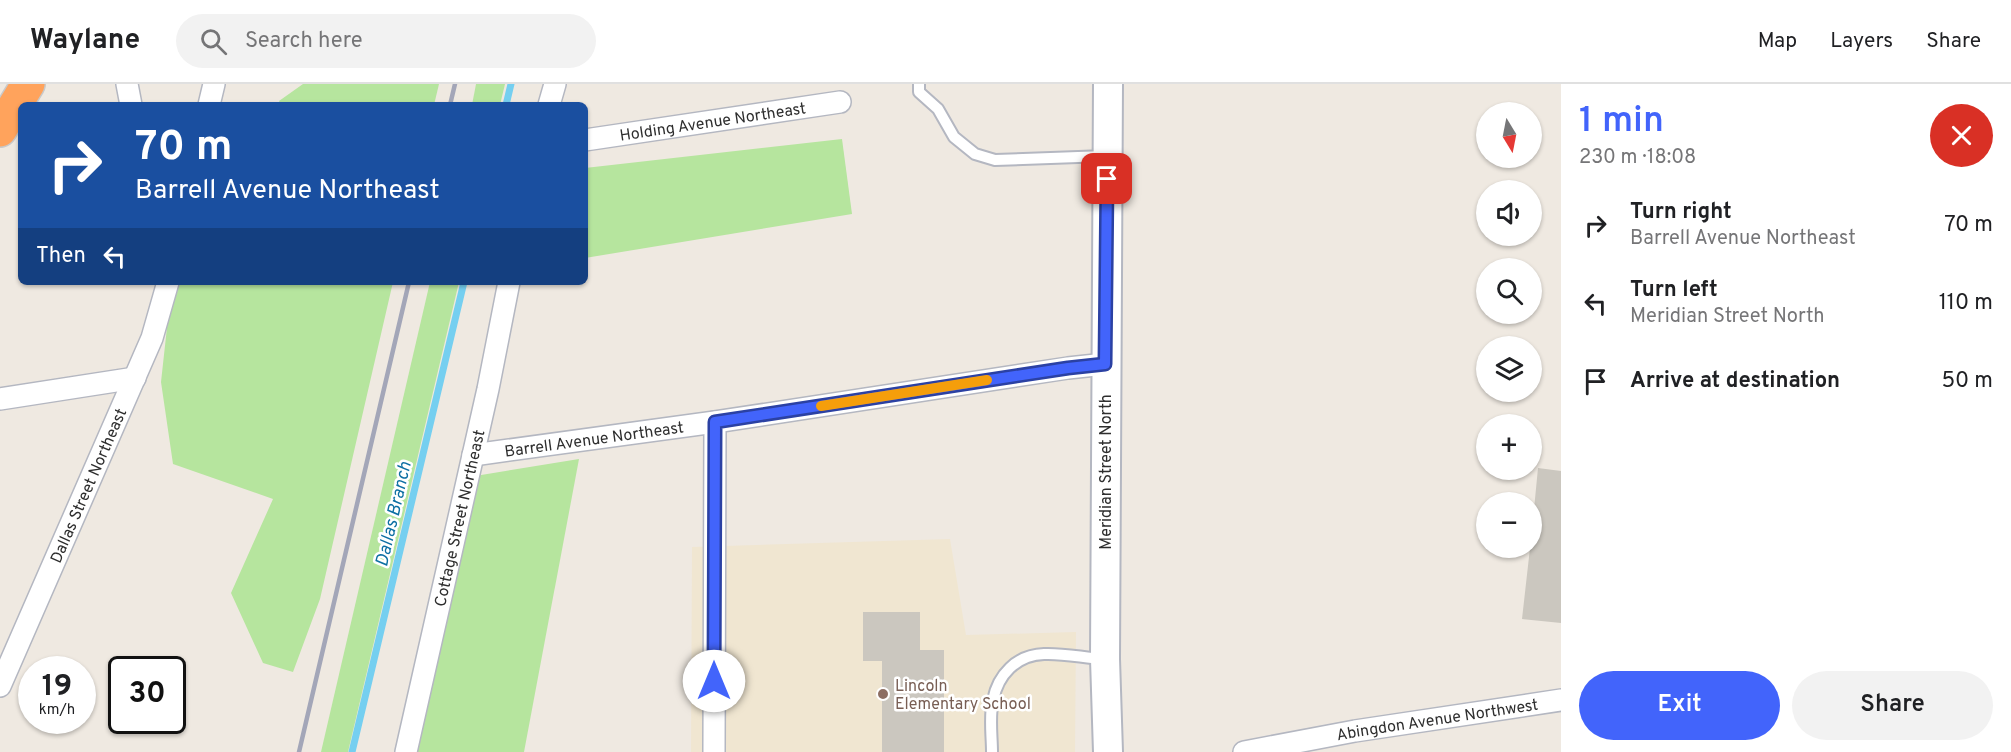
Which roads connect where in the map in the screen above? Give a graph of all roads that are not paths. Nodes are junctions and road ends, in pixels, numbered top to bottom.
1 (28, 84) edge
2 (127, 84) edge
3 (214, 84) edge
4 (555, 84) edge
5 (919, 84) edge
6 (1108, 84) edge
7 (130, 102) edge
8 (211, 102) edge
9 (550, 102) edge
10 (840, 102) dead end
11 (0, 130) edge
12 (588, 140) edge
13 (1107, 156) junction
14 (508, 285) edge
15 (164, 287) edge
16 (1105, 364) junction
17 (135, 378) junction
18 (0, 399) edge
19 (715, 422) junction
20 (473, 455) junction
21 (1105, 659) junction
22 (0, 686) edge
23 (1561, 700) edge
24 (1293, 747) edge
25 (406, 752) edge
26 (714, 752) edge
27 (992, 752) edge
28 (1108, 752) edge
29 (1244, 752) edge

1 - 11 highway
2 - 7 street
3 - 8 street
4 - 9 street
5 - 13 lane
6 - 13 street, Meridian Street North
10 - 12 street, Holding Avenue Northeast
13 - 16 street, Meridian Street North
14 - 20 street, Cottage Street Northeast
15 - 17 street, Dallas Street Northeast
16 - 19 street, Barrell Avenue Northeast
16 - 21 street, Meridian Street North
17 - 18 street
17 - 22 street, Dallas Street Northeast
19 - 20 street, Barrell Avenue Northeast
19 - 26 street
20 - 25 street, Cottage Street Northeast
21 - 27 lane
21 - 28 street, Meridian Street North
23 - 24 street, Abingdon Avenue Northwest
24 - 29 street, Abingdon Avenue Northwest

